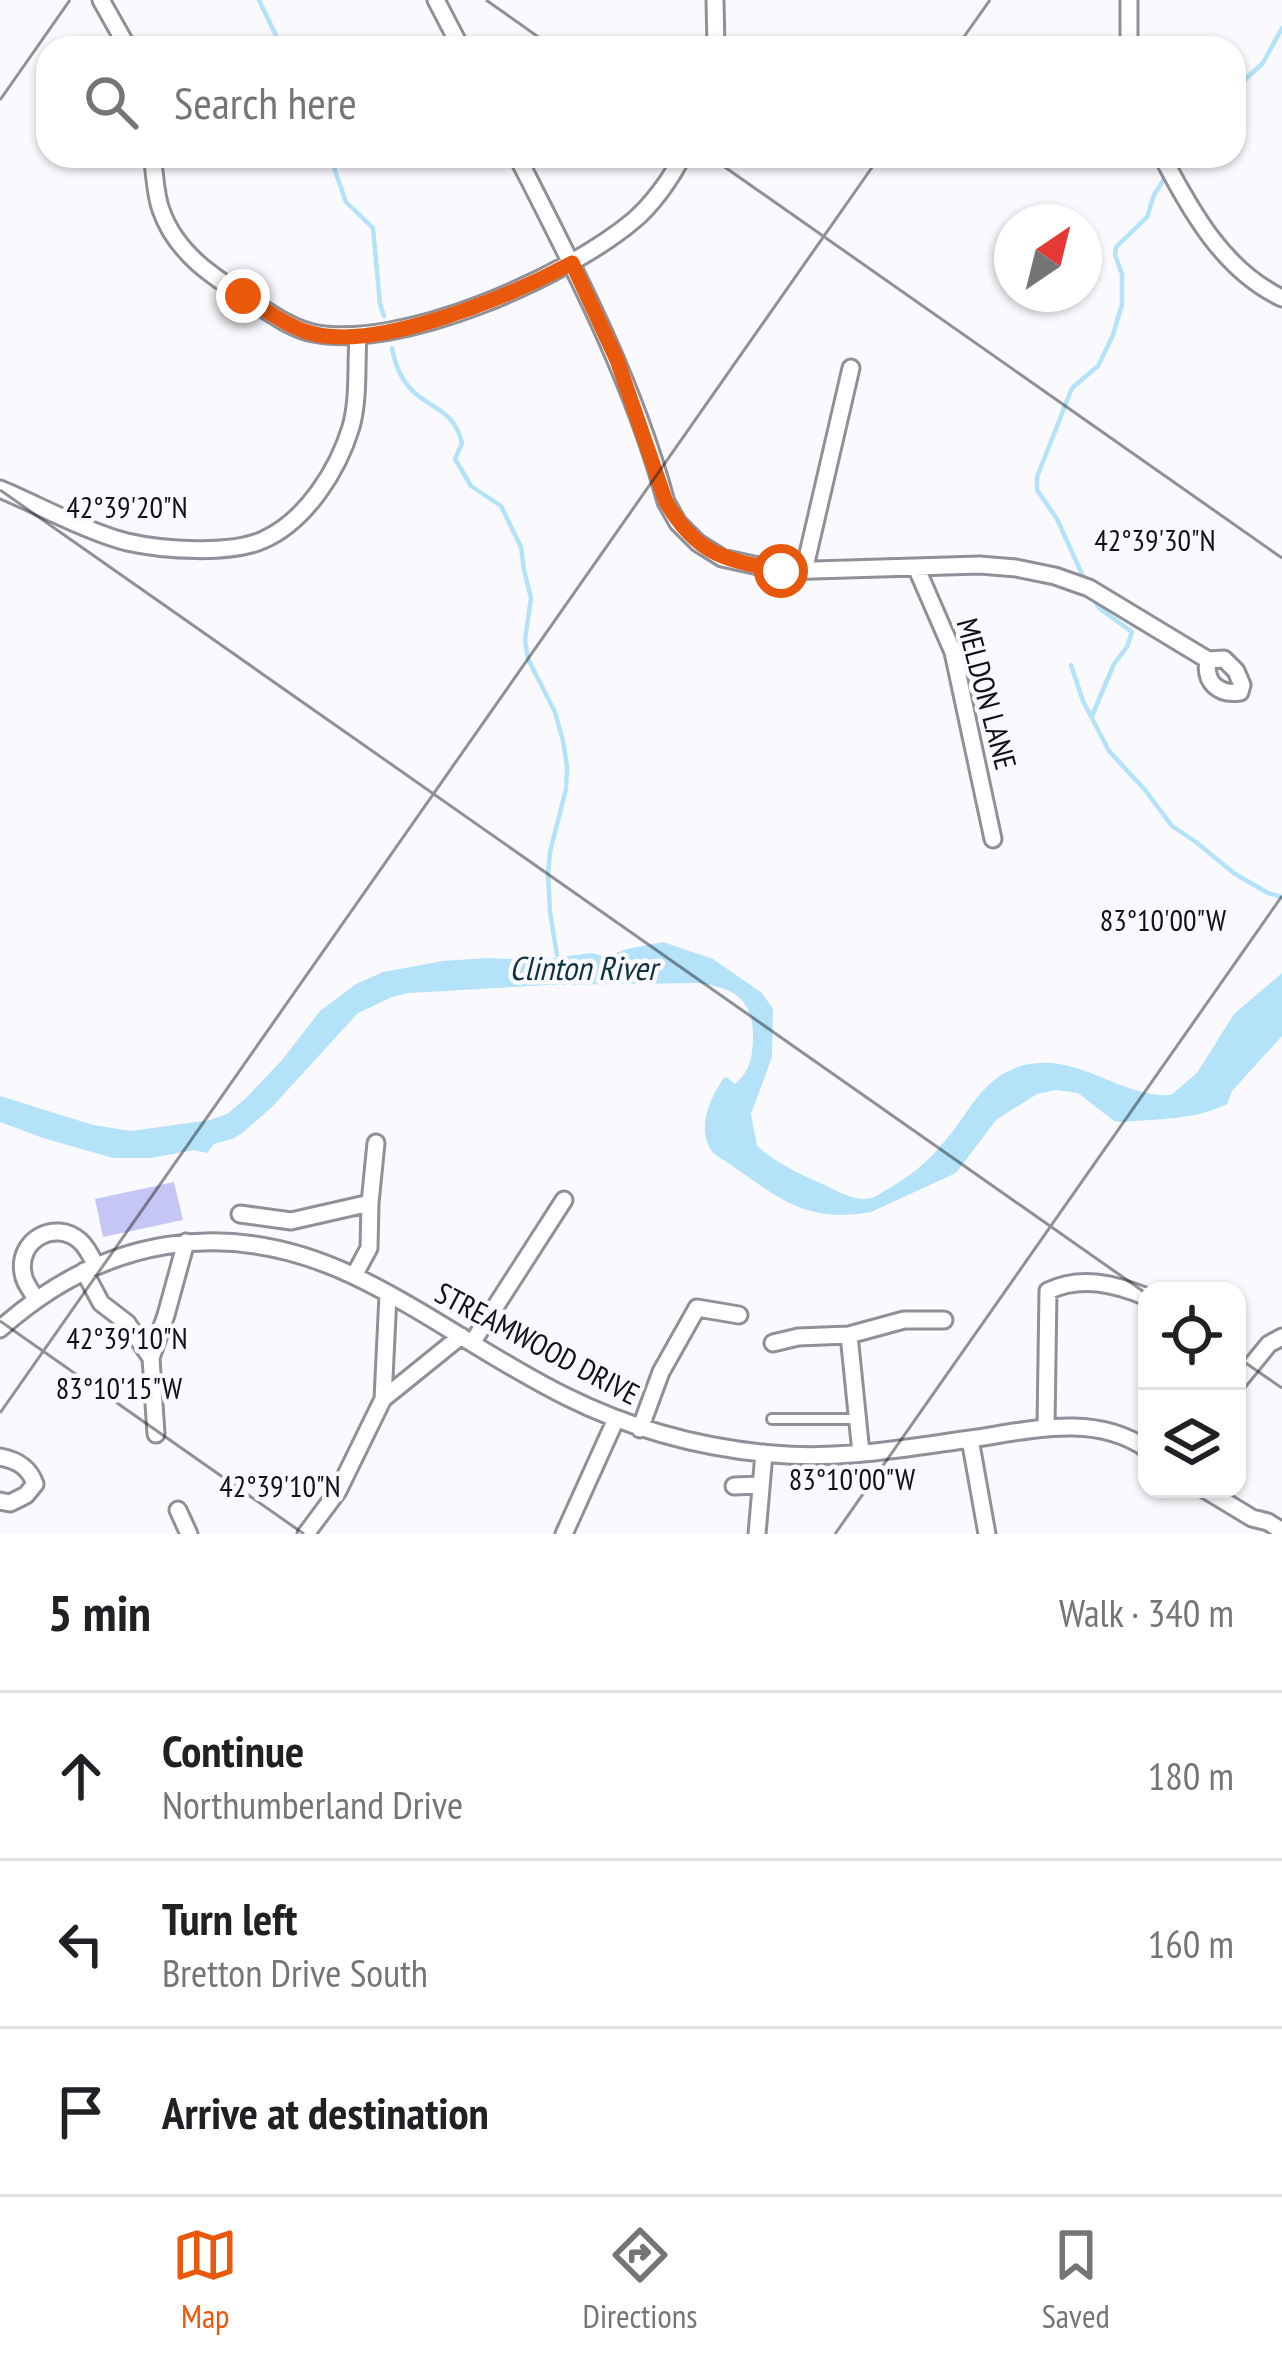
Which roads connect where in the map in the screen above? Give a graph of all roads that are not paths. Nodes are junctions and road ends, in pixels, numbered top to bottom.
1 (101, 0) edge
2 (436, 0) edge
3 (715, 0) edge
4 (1130, 0) edge
5 (121, 36) edge
6 (455, 36) edge
7 (716, 36) edge
8 (1129, 36) edge
9 (154, 168) edge
10 (523, 168) edge
11 (676, 168) edge
12 (1168, 168) edge
13 (572, 263) junction
14 (1282, 298) edge
15 (358, 335) junction
16 (851, 368) dead end
17 (0, 489) edge
18 (916, 567) junction
19 (804, 571) junction
20 (1208, 660) dead end
21 (993, 839) dead end
22 (376, 1143) dead end
23 (564, 1200) dead end
24 (370, 1203) junction
25 (240, 1214) dead end
26 (186, 1242) junction
27 (90, 1269) junction
28 (354, 1276) junction
29 (1138, 1294) edge
30 (388, 1295) junction
31 (36, 1299) junction
32 (739, 1315) dead end
33 (944, 1321) dead end
34 (0, 1329) edge
35 (849, 1335) junction
36 (1282, 1337) edge
37 (467, 1340) junction
38 (773, 1343) dead end
39 (151, 1358) junction
40 (1246, 1372) edge
41 (383, 1400) junction
42 (616, 1419) junction
43 (772, 1419) dead end
44 (858, 1419) junction
45 (1046, 1426) junction
46 (640, 1429) junction
47 (156, 1434) dead end
48 (970, 1439) junction
49 (1138, 1443) edge
50 (764, 1453) junction
51 (861, 1453) junction
52 (0, 1457) edge
53 (761, 1485) junction
54 (734, 1486) dead end
55 (1217, 1498) edge
56 (0, 1501) edge
57 (178, 1510) dead end
58 (1256, 1526) edge
59 (1282, 1531) edge
60 (189, 1534) edge
61 (306, 1534) edge
62 (564, 1534) edge
63 (758, 1534) edge
64 (987, 1534) edge

1 - 5 street
2 - 6 street
3 - 7 street
4 - 8 street
9 - 15 street
10 - 13 street
11 - 13 street
12 - 14 street
13 - 15 street
13 - 19 street
15 - 17 street
16 - 19 street
18 - 19 street
18 - 20 street
18 - 21 street, MELDON LANE
22 - 24 street
23 - 37 street
24 - 25 street
24 - 28 street
26 - 27 street, STREAMWOOD DRIVE
26 - 28 street, STREAMWOOD DRIVE
26 - 39 street
27 - 31 street, STREAMWOOD DRIVE
27 - 31 street
27 - 39 street
28 - 30 street, STREAMWOOD DRIVE
29 - 45 street
30 - 37 street, STREAMWOOD DRIVE
30 - 41 street
31 - 34 street, STREAMWOOD DRIVE
32 - 46 street
33 - 35 street
35 - 38 street
35 - 44 street
36 - 40 street
37 - 41 street
37 - 42 street, STREAMWOOD DRIVE
39 - 47 street
41 - 61 street
42 - 46 street, STREAMWOOD DRIVE
42 - 62 street
43 - 44 lane
44 - 51 street
45 - 48 street, STREAMWOOD DRIVE
45 - 49 street, STREAMWOOD DRIVE
46 - 50 street, STREAMWOOD DRIVE
48 - 51 street, STREAMWOOD DRIVE
48 - 64 street
50 - 51 street, STREAMWOOD DRIVE
50 - 53 street
52 - 56 street
53 - 54 street
53 - 63 street
55 - 58 street
57 - 60 street
58 - 59 street

